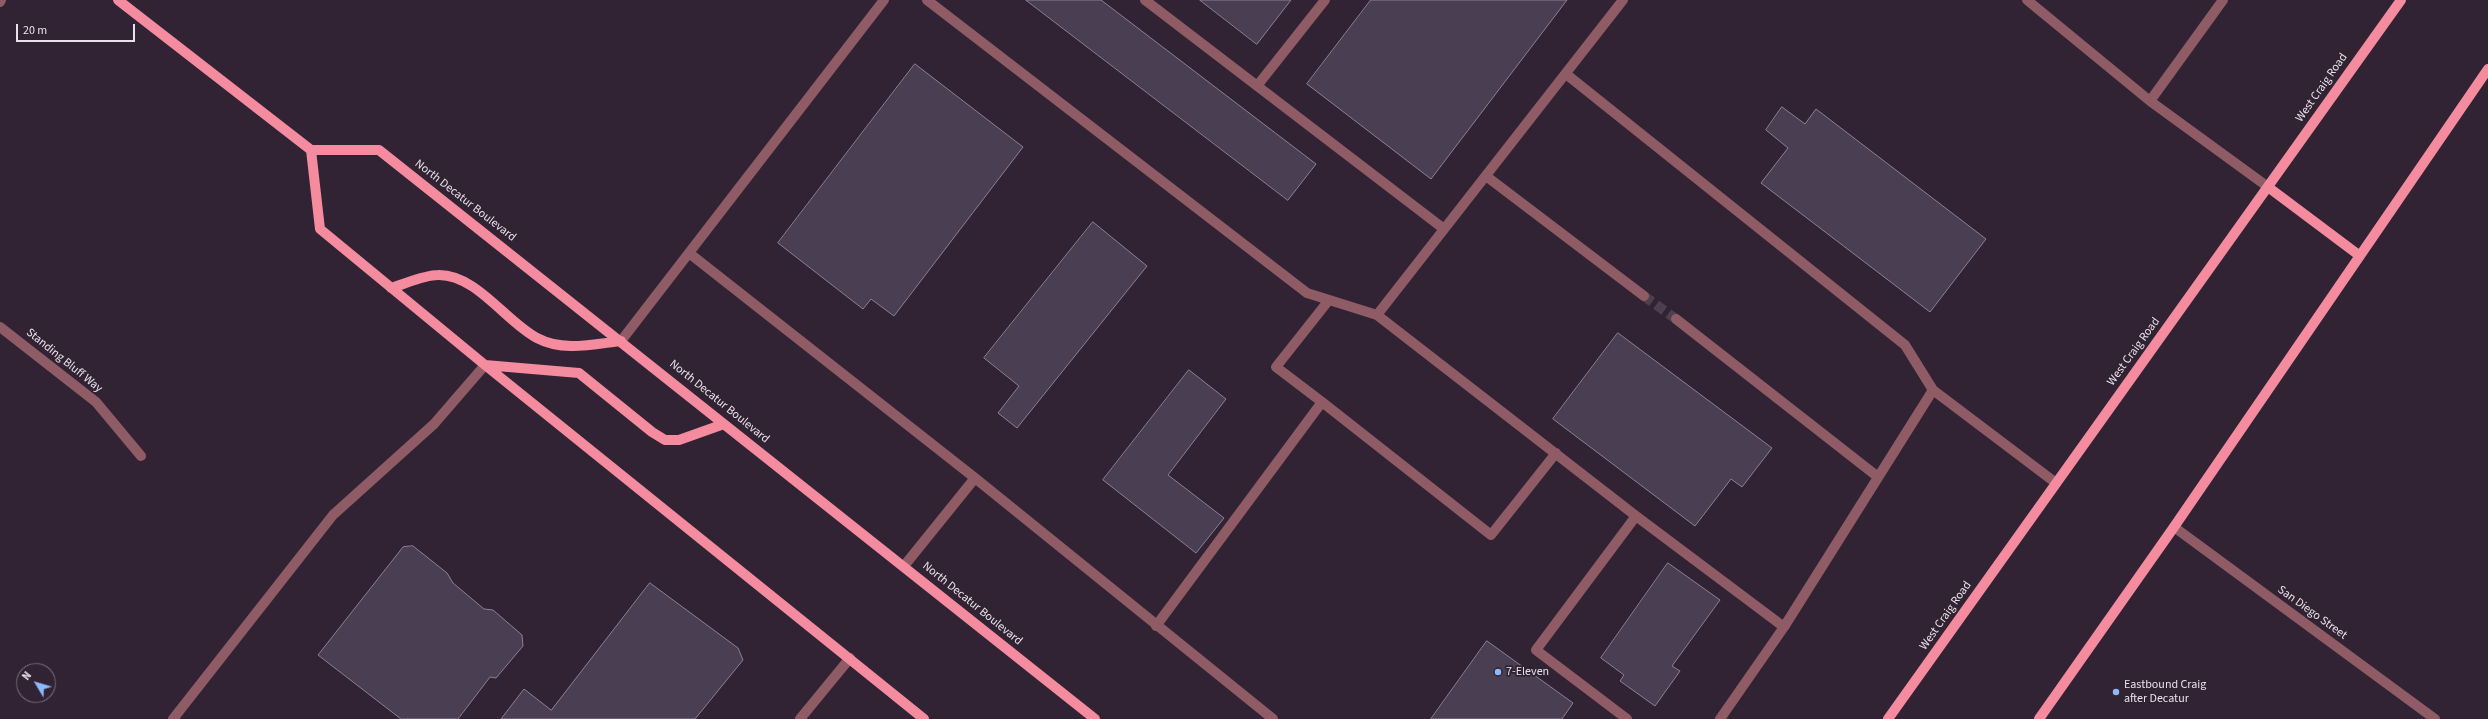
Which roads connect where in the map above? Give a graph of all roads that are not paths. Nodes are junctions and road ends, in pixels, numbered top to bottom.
1 (118, 0) edge
2 (884, 0) edge
3 (927, 0) edge
4 (1144, 0) edge
5 (1325, 0) edge
6 (1623, 0) edge
7 (2027, 0) edge
8 (2223, 0) edge
9 (2401, 0) edge
10 (2488, 69) edge
11 (1566, 74) junction
12 (1257, 86) junction
13 (2150, 100) junction
14 (311, 150) junction
15 (1486, 176) junction
16 (2268, 187) junction
17 (1444, 229) junction
18 (689, 253) junction
19 (2360, 256) junction
20 (391, 288) junction
21 (1644, 296) tunnel mouth
22 (1329, 300) junction
23 (1377, 315) junction
24 (1676, 319) tunnel mouth
25 (0, 327) edge
26 (621, 341) junction
27 (485, 365) junction
28 (1934, 390) junction
29 (1322, 402) junction
30 (724, 424) junction
31 (1556, 453) junction
32 (140, 456) dead end
33 (1878, 477) junction
34 (975, 478) junction
35 (2056, 483) junction
36 (1636, 516) junction
37 (2174, 527) junction
38 (904, 566) junction
39 (1156, 626) junction
40 (1784, 627) junction
41 (850, 658) junction
42 (173, 719) edge
43 (800, 719) edge
44 (924, 719) edge
45 (1095, 719) edge
46 (1273, 719) edge
47 (1627, 719) edge
48 (1720, 719) edge
49 (1888, 719) edge
50 (2039, 719) edge
51 (2435, 719) edge

1 - 14 main road
2 - 18 street
3 - 22 street
4 - 12 street
5 - 12 street
6 - 11 street
7 - 13 street
8 - 13 street
9 - 16 main road, West Craig Road
10 - 19 main road
11 - 15 street
11 - 28 street
12 - 17 street
13 - 16 street
14 - 20 main road
14 - 26 main road, North Decatur Boulevard
15 - 17 street
15 - 21 street
16 - 19 main road
16 - 35 main road, West Craig Road
17 - 23 street
18 - 26 street
18 - 34 street
19 - 37 main road
20 - 26 main road
20 - 27 main road
22 - 23 street
22 - 29 street
23 - 31 street
24 - 33 street
25 - 32 street, Standing Bluff Way
26 - 30 main road, North Decatur Boulevard
27 - 30 main road
27 - 41 main road
27 - 42 street
28 - 33 street
28 - 35 street
29 - 31 street
29 - 39 street
30 - 38 main road, North Decatur Boulevard
31 - 36 street
33 - 40 street
34 - 38 street
34 - 39 street
35 - 49 main road, West Craig Road
36 - 40 street
36 - 47 street
37 - 50 main road
37 - 51 street, San Diego Street
38 - 45 main road, North Decatur Boulevard
39 - 46 street
40 - 48 street
41 - 43 street
41 - 44 main road

